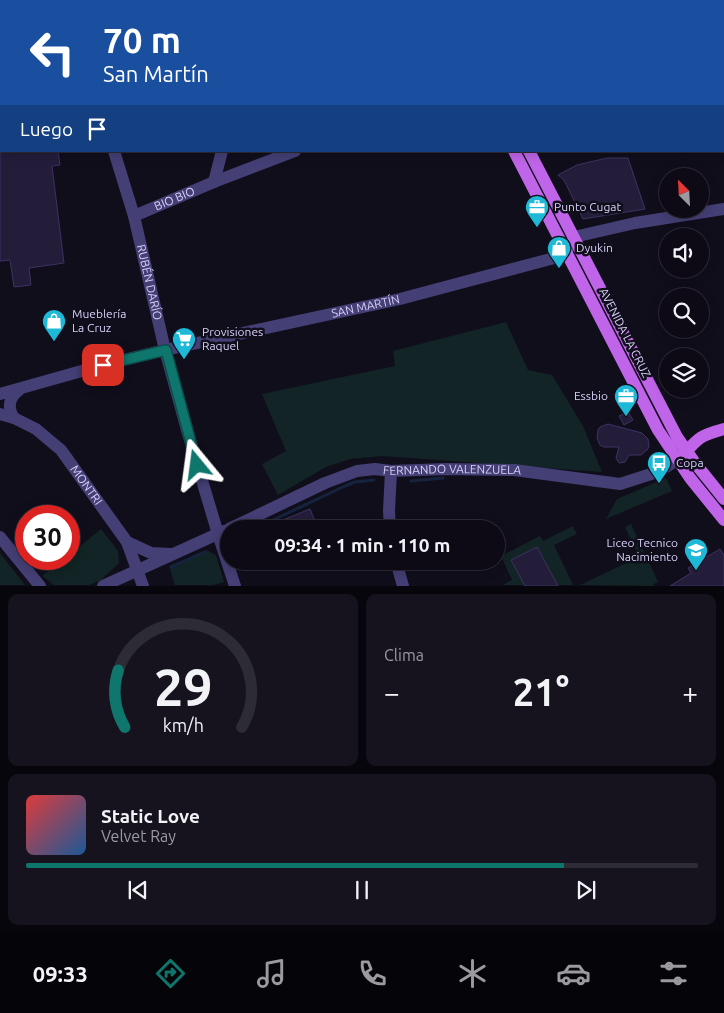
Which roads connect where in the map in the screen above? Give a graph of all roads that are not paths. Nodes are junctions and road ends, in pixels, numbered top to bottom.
1 (114, 152) edge
2 (222, 152) edge
3 (293, 152) edge
4 (515, 152) edge
5 (530, 152) edge
6 (214, 182) junction
7 (724, 209) edge
8 (134, 216) junction
9 (574, 236) junction
10 (566, 251) junction
11 (166, 350) junction
12 (20, 390) junction
13 (0, 394) edge
14 (0, 414) edge
15 (14, 418) junction
16 (724, 430) edge
17 (681, 456) junction
18 (391, 470) junction
19 (724, 499) edge
20 (221, 520) edge
21 (248, 520) edge
22 (390, 520) edge
23 (724, 520) edge
24 (220, 533) edge
25 (0, 537) edge
26 (127, 542) junction
27 (173, 554) junction
28 (138, 570) junction
29 (233, 570) edge
30 (399, 570) edge
31 (40, 586) edge
32 (103, 586) edge
33 (143, 586) edge
34 (236, 586) edge
35 (403, 586) edge

1 - 8 street, RUBÉN DARÍO
2 - 6 street
3 - 6 street, BIO BIO
4 - 10 main road, AVENIDA LA CRUZ
5 - 9 main road, AVENIDA LA CRUZ
6 - 8 street, BIO BIO
7 - 9 street
8 - 11 street, RUBÉN DARÍO
9 - 10 street
9 - 17 main road, AVENIDA LA CRUZ
10 - 11 street, SAN MARTÍN
10 - 17 main road, AVENIDA LA CRUZ
11 - 12 street, SAN MARTÍN
11 - 20 street, RUBÉN DARÍO
12 - 13 street, SAN MARTÍN
12 - 15 street
14 - 15 street, MONTRI
15 - 26 street, MONTRI
16 - 17 main road
17 - 18 street, FERNANDO VALENZUELA
17 - 19 main road, AVENIDA LA CRUZ
17 - 23 main road, AVENIDA LA CRUZ
18 - 21 street, FERNANDO VALENZUELA
18 - 22 street
24 - 27 street, FERNANDO VALENZUELA
25 - 31 street
26 - 27 street, FERNANDO VALENZUELA
26 - 28 street, MONTRI
27 - 28 street, FERNANDO VALENZUELA
28 - 32 street, FERNANDO VALENZUELA
28 - 33 street, MONTRI
29 - 34 street, RUBÉN DARÍO
30 - 35 street

